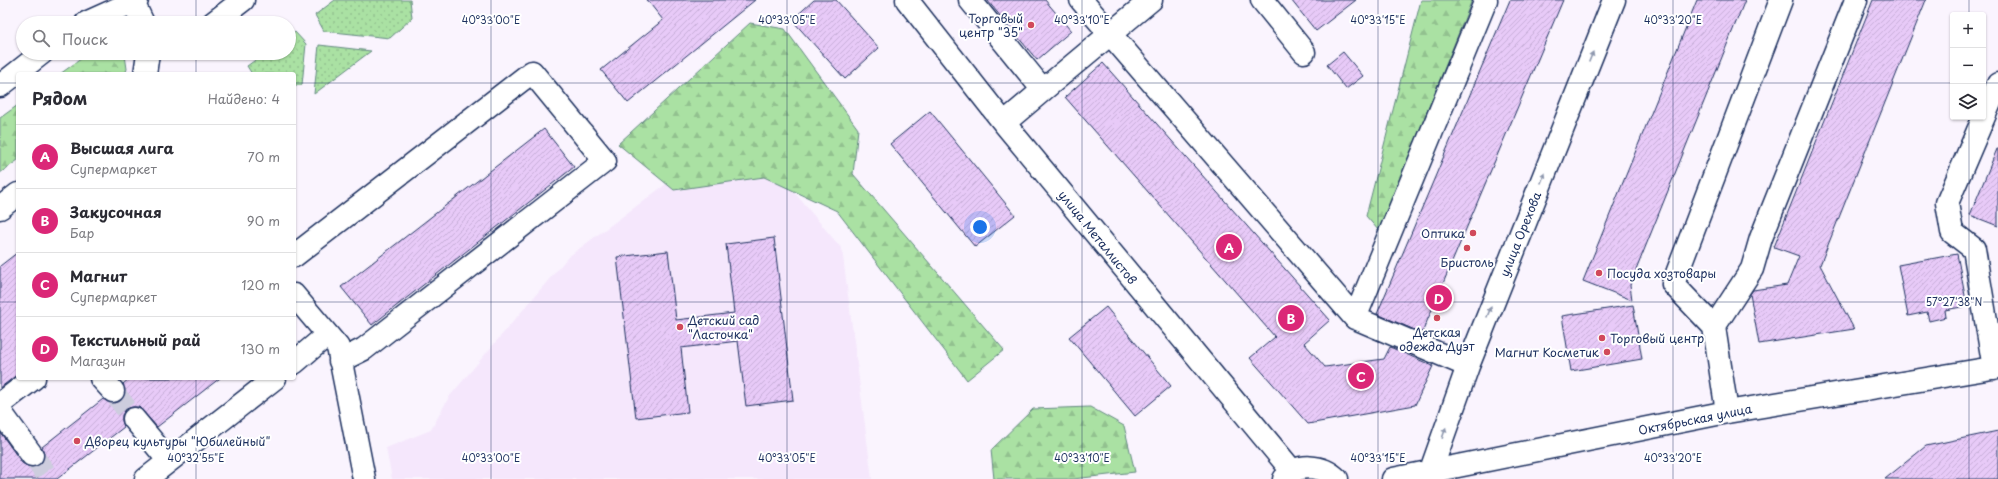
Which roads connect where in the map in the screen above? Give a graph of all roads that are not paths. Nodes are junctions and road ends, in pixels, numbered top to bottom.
1 (243, 0) edge
2 (907, 0) edge
3 (970, 0) edge
4 (1081, 0) edge
5 (1151, 0) edge
6 (1262, 0) edge
7 (1486, 0) edge
8 (1614, 0) edge
9 (1781, 0) edge
10 (1856, 0) edge
11 (135, 1) edge
12 (102, 16) edge
13 (140, 16) edge
14 (222, 16) edge
15 (1109, 33) junction
16 (1304, 52) dead end
17 (33, 60) edge
18 (147, 60) edge
19 (18, 72) edge
20 (145, 72) edge
21 (16, 73) edge
22 (1998, 84) edge
23 (0, 86) edge
24 (1043, 90) junction
25 (1004, 123) junction
26 (16, 196) edge
27 (0, 208) edge
28 (296, 254) edge
29 (296, 298) edge
30 (1355, 318) junction
31 (1714, 328) junction
32 (327, 335) junction
33 (296, 361) edge
34 (340, 361) junction
35 (1468, 366) junction
36 (1996, 368) edge
37 (31, 380) edge
38 (271, 380) edge
39 (0, 404) edge
40 (0, 411) edge
41 (1727, 412) junction
42 (134, 419) tunnel mouth
43 (32, 455) tunnel mouth
44 (169, 461) junction
45 (1431, 470) junction
46 (1288, 475) edge
47 (146, 479) edge
48 (364, 479) edge
49 (1336, 479) edge
50 (1393, 479) edge

1 - 14 street
2 - 25 street, улица Металлистов
3 - 24 street
4 - 15 street
5 - 15 street
6 - 16 street
7 - 30 street
35 -> 8 street, улица Орехова
9 - 31 street
10 - 31 street
11 - 12 street
11 - 13 street
15 - 24 street
15 - 30 street
17 - 19 street
18 - 20 street
21 - 23 street
22 - 36 street
24 - 25 street
25 - 46 street, улица Металлистов
26 - 27 street
28 - 34 street
29 - 32 street
30 - 35 street
31 - 41 street
32 - 33 street
32 - 34 street
34 - 48 street
45 -> 35 street, улица Орехова
36 - 41 street, Октябрьская улица
37 - 39 street
38 - 44 street
40 - 43 street
41 - 45 street, Октябрьская улица
42 - 44 street
44 - 47 street
45 - 50 street, Октябрьская улица
46 - 49 street

